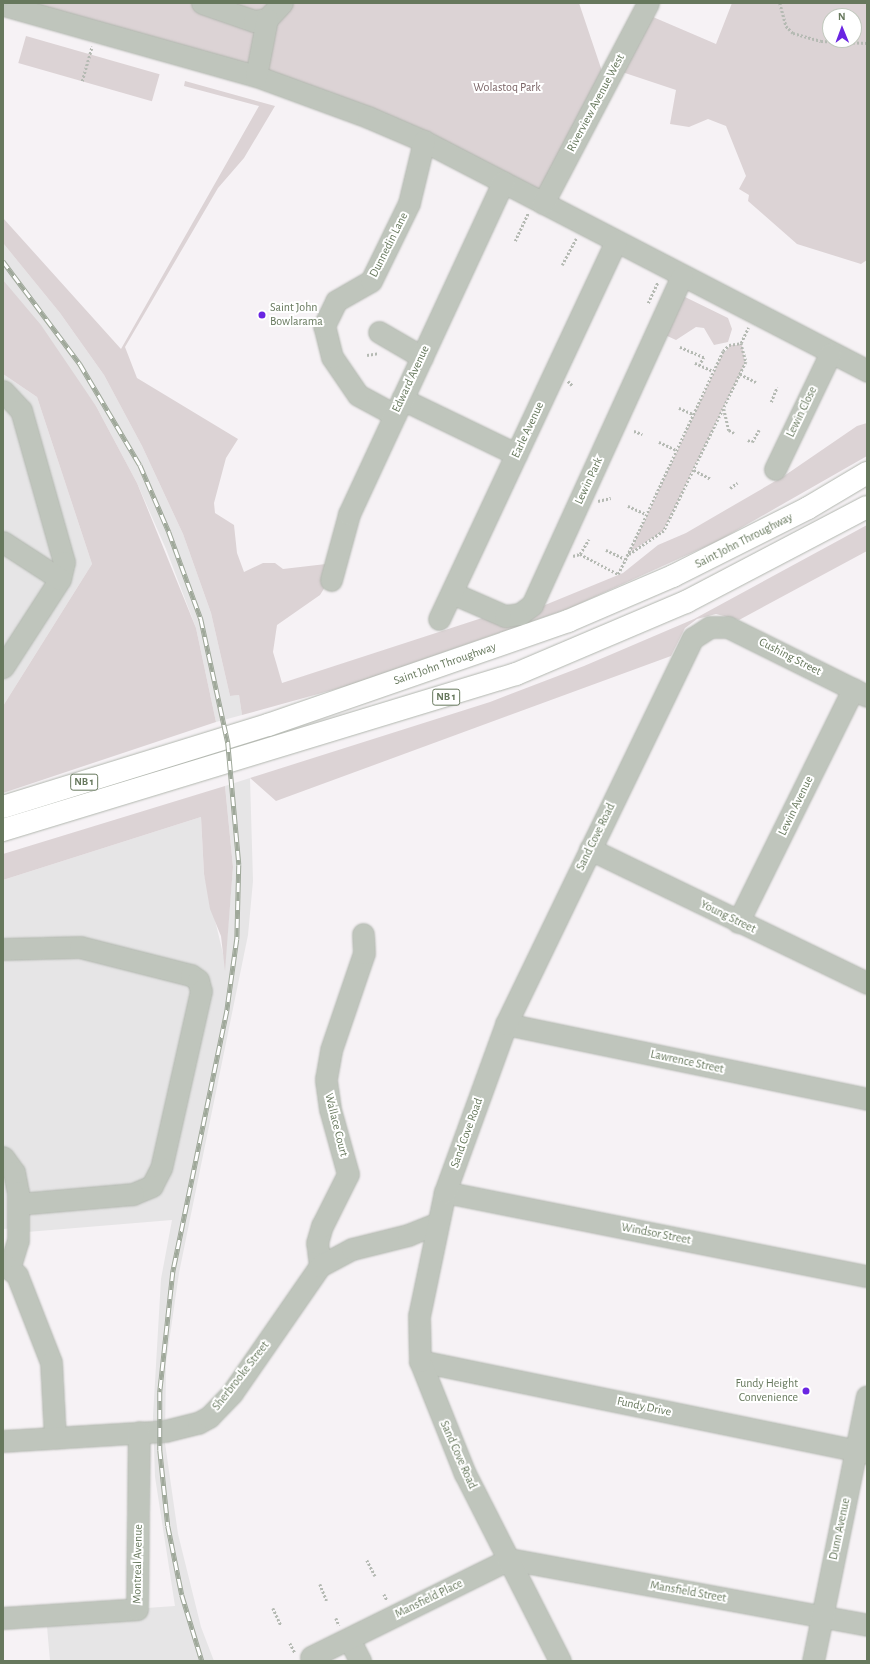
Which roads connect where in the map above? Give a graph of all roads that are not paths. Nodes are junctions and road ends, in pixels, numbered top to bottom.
1 (202, 3) edge
2 (282, 3) edge
3 (648, 3) edge
4 (3, 5) edge
5 (267, 19) junction
6 (256, 76) junction
7 (424, 141) junction
8 (503, 182) junction
9 (539, 200) junction
10 (616, 241) junction
11 (682, 276) junction
12 (379, 332) dead end
13 (830, 354) junction
14 (422, 357) junction
15 (867, 371) edge
16 (3, 391) edge
17 (399, 407) junction
18 (516, 454) junction
19 (775, 469) dead end
20 (867, 473) edge
21 (867, 507) edge
22 (3, 542) edge
23 (60, 579) junction
24 (331, 580) dead end
25 (452, 592) junction
26 (439, 618) dead end
27 (710, 627) joint
28 (3, 667) edge
29 (860, 692) edge
30 (164, 756) junction
31 (3, 793) edge
32 (3, 807) edge
33 (3, 830) edge
34 (590, 849) junction
35 (738, 922) junction
36 (363, 934) dead end
37 (3, 949) edge
38 (867, 983) edge
39 (506, 1024) junction
40 (867, 1099) edge
41 (3, 1157) edge
42 (445, 1192) junction
43 (18, 1204) junction
44 (437, 1223) junction
45 (7, 1265) edge
46 (320, 1266) junction
47 (867, 1276) edge
48 (420, 1361) junction
49 (867, 1396) edge
50 (139, 1432) junction
51 (55, 1438) junction
52 (3, 1441) edge
53 (861, 1452) edge
54 (509, 1559) junction
55 (822, 1616) junction
56 (3, 1618) edge
57 (867, 1625) edge
58 (349, 1639) junction
59 (313, 1661) edge
60 (360, 1661) edge
61 (560, 1661) edge
62 (813, 1661) edge

1 - 5 street
2 - 5 street
3 - 9 street, Riverview Avenue West
4 - 6 street
5 - 6 street
6 - 7 street
7 - 8 street
7 - 17 street, Dunnedin Lane
8 - 9 street
8 - 14 street, Edward Avenue
9 - 10 street
10 - 11 street
10 - 18 street, Earle Avenue
11 - 13 street
11 - 25 street, Lewin Park
12 - 14 street
13 - 15 street
13 - 19 street, Lewin Close
14 - 17 street, Edward Avenue
16 - 23 street
17 - 18 street, Dunnedin Lane
17 - 24 street, Edward Avenue
18 - 25 street, Earle Avenue
20 - 30 highway, Saint John Throughway / NB 1
21 - 33 highway, NB 1
22 - 23 street
23 - 28 street
25 - 26 street, Earle Avenue
27 - 29 street, Cushing Street
27 - 34 street, Sand Cove Road
29 - 35 street, Lewin Avenue
30 - 31 highway
30 - 32 highway, Saint John Throughway / NB 1
34 - 35 street, Young Street
34 - 39 street, Sand Cove Road
35 - 38 street, Young Street
36 - 46 street, Wallace Court
37 - 43 street
39 - 40 street, Lawrence Street
39 - 42 street, Sand Cove Road
41 - 43 street
42 - 44 street, Sand Cove Road
42 - 47 street, Windsor Street
43 - 45 street
44 - 46 street, Sherbrooke Street
44 - 48 street, Sand Cove Road
45 - 51 street
46 - 50 street, Sherbrooke Street
48 - 53 street, Fundy Drive
48 - 54 street, Sand Cove Road
49 - 53 street, Dunn Avenue
50 - 51 street, Sherbrooke Street
50 - 56 street, Montreal Avenue
51 - 52 street, Sherbrooke Street
53 - 55 street, Dunn Avenue
54 - 55 street, Mansfield Street
54 - 58 street, Mansfield Place
54 - 61 street, Sand Cove Road
55 - 57 street, Mansfield Street
55 - 62 street, Dunn Avenue
58 - 59 street, Mansfield Place
58 - 60 street

